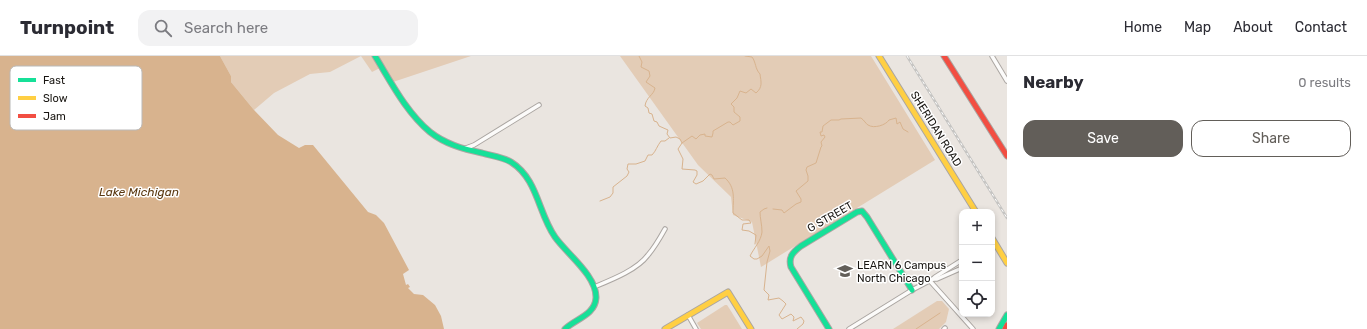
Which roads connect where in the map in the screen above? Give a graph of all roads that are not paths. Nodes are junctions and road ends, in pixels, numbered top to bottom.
1 (375, 56) edge
2 (879, 56) edge
3 (944, 56) edge
4 (992, 56) edge
5 (1007, 81) edge
6 (539, 106) dead end
7 (464, 149) junction
8 (1007, 156) edge
9 (974, 209) edge
10 (665, 229) dead end
11 (995, 245) edge
12 (959, 262) edge
13 (1007, 263) edge
14 (959, 269) edge
15 (932, 280) junction
16 (594, 287) junction
17 (912, 290) junction
18 (688, 315) junction
19 (1007, 315) edge
20 (1007, 325) edge
21 (565, 329) edge
22 (665, 329) edge
23 (696, 329) edge
24 (751, 329) edge
25 (829, 329) edge
26 (849, 329) edge
27 (973, 329) edge
28 (999, 329) edge
29 (1005, 329) edge

1 - 7 main road
2 - 9 main road, SHERIDAN ROAD
3 - 8 main road
4 - 5 street
6 - 7 street
7 - 16 main road
10 - 16 street
11 - 13 main road
12 - 15 street
14 - 15 street
15 - 17 street
15 - 27 street
16 - 21 main road
17 - 25 main road, G STREET
17 - 26 street
18 - 22 main road
18 - 23 street
18 - 24 main road
19 - 28 main road
20 - 29 main road

